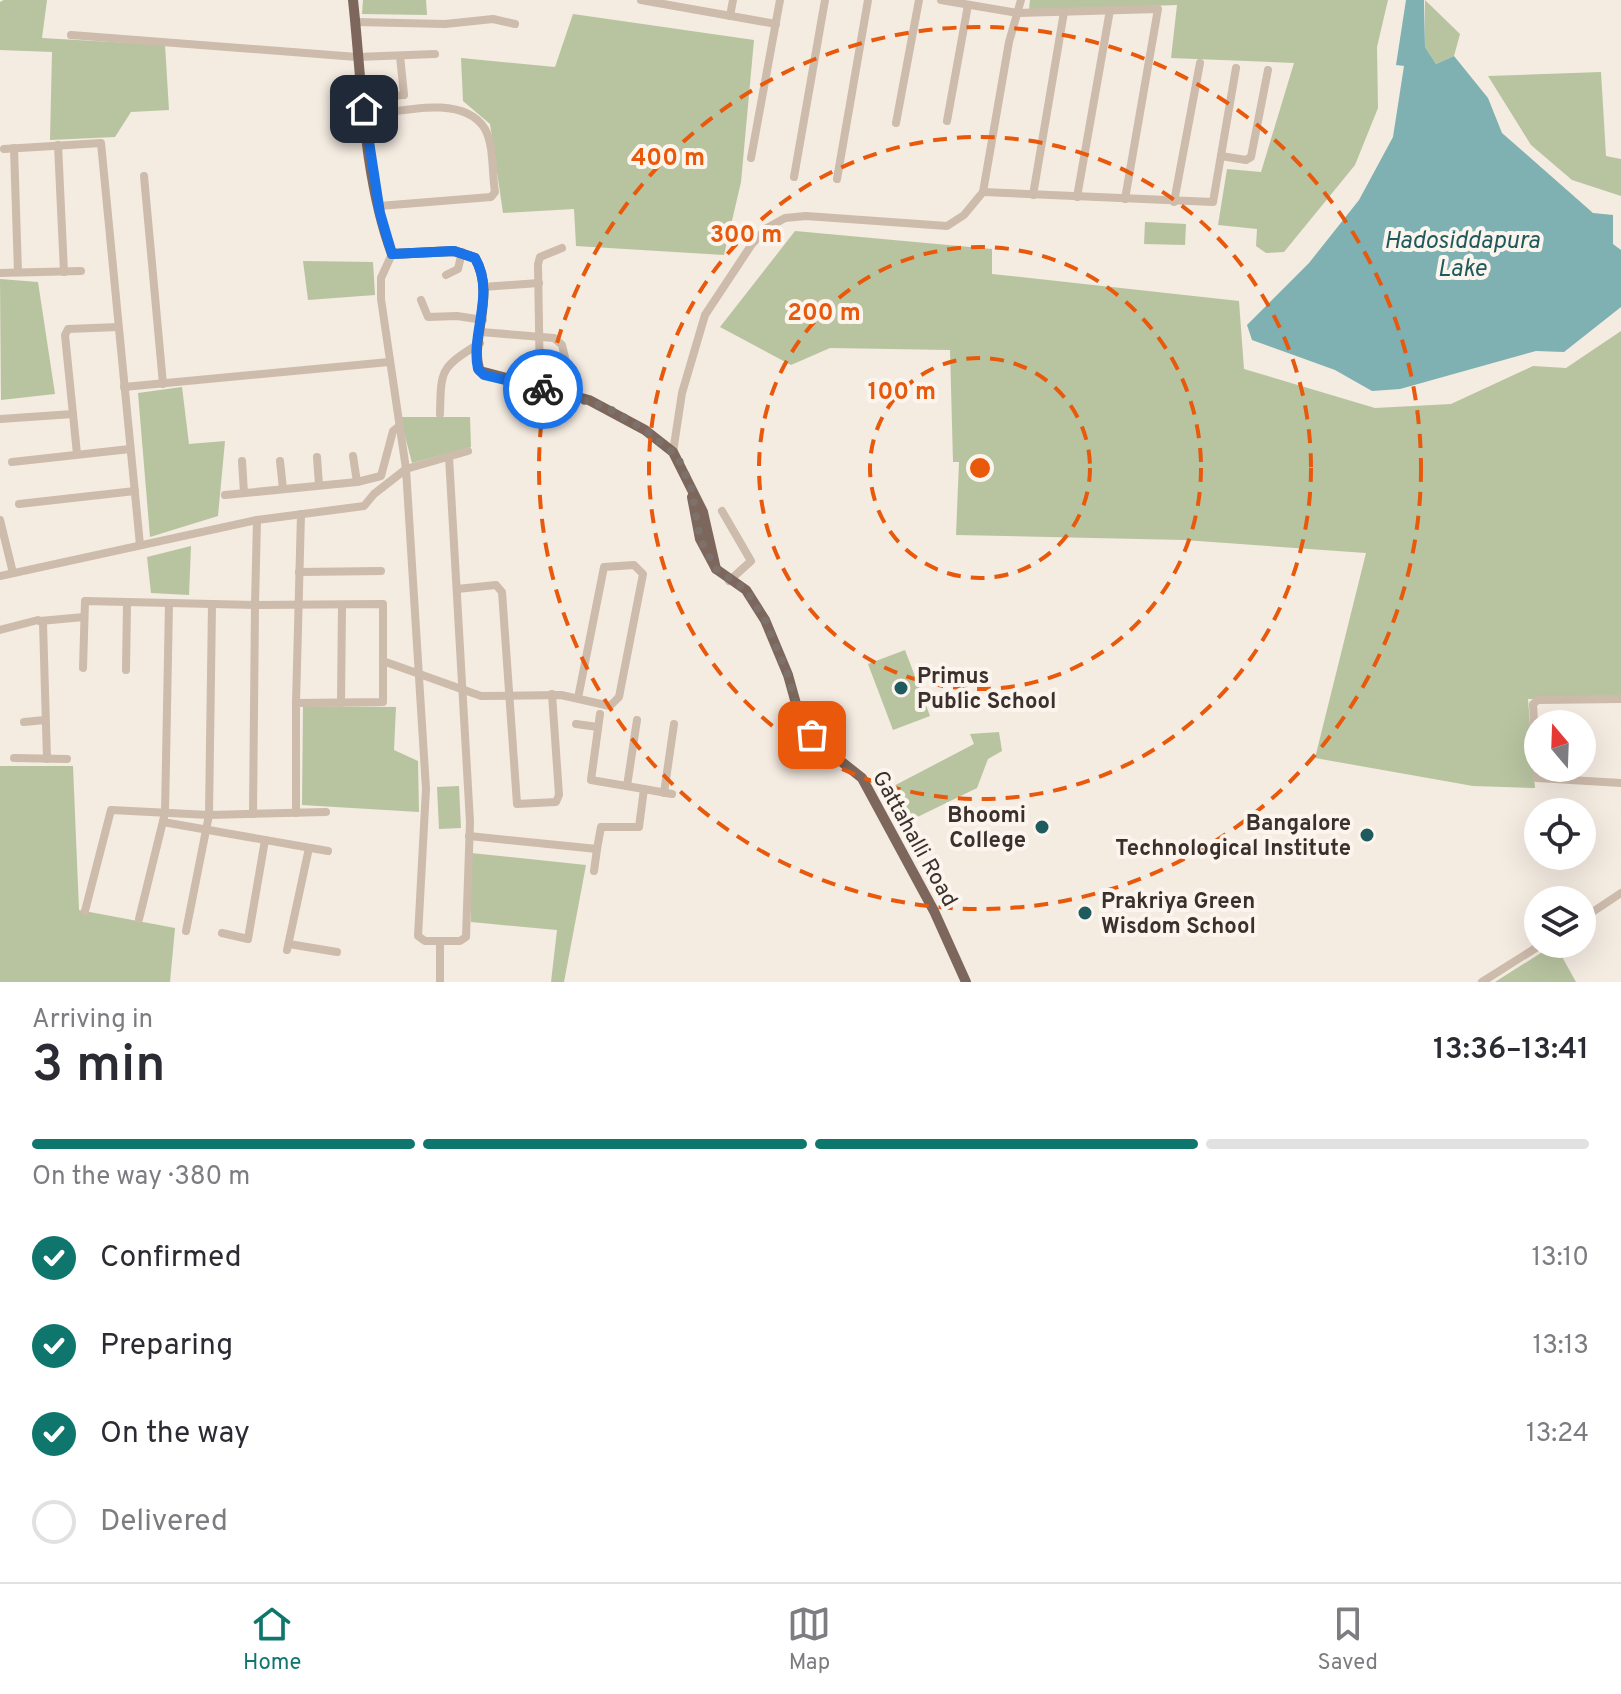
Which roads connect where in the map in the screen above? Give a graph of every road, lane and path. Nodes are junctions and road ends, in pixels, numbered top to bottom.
1 (353, 0) edge
2 (644, 0) edge
3 (733, 0) edge
4 (780, 0) edge
5 (825, 0) edge
6 (868, 0) edge
7 (919, 0) edge
8 (941, 0) edge
9 (1021, 0) edge
10 (690, 4) edge
11 (968, 5) junction
12 (1110, 10) junction
13 (1064, 12) junction
14 (1018, 13) junction
15 (730, 16) junction
16 (356, 22) junction
17 (515, 24) dead end
18 (776, 24) junction
19 (71, 35) dead end
20 (435, 54) dead end
21 (400, 56) junction
22 (357, 57) junction
23 (1200, 63) dead end
24 (1236, 68) dead end
25 (1268, 70) dead end
26 (415, 94) dead end
27 (404, 95) junction
28 (362, 98) junction
29 (365, 116) junction
30 (947, 121) dead end
31 (896, 123) dead end
32 (58, 145) junction
33 (1221, 156) junction
34 (751, 158) dead end
35 (144, 176) dead end
36 (794, 177) dead end
37 (837, 179) dead end
38 (983, 192) junction
39 (1033, 195) junction
40 (1077, 197) junction
41 (1125, 199) junction
42 (1174, 202) junction
43 (379, 206) junction
44 (562, 248) dead end
45 (462, 252) junction
46 (392, 254) junction
47 (81, 271) dead end
48 (18, 272) junction
49 (64, 272) junction
50 (0, 273) edge
51 (446, 275) dead end
52 (539, 283) junction
53 (483, 287) junction
54 (421, 300) dead end
55 (118, 327) junction
56 (481, 332) junction
57 (541, 335) junction
58 (389, 362) junction
59 (567, 366) dead end
60 (163, 384) junction
61 (124, 387) junction
62 (540, 388) junction
63 (73, 414) junction
64 (440, 414) dead end
65 (0, 419) edge
66 (398, 427) junction
67 (130, 449) junction
68 (468, 451) dead end
69 (673, 452) junction
70 (77, 454) junction
71 (353, 456) dead end
72 (317, 457) dead end
73 (449, 457) junction
74 (242, 461) dead end
75 (280, 461) dead end
76 (12, 462) dead end
77 (406, 469) junction
78 (357, 482) junction
79 (319, 485) junction
80 (283, 489) junction
81 (135, 491) junction
82 (244, 493) junction
83 (225, 495) dead end
84 (19, 504) dead end
85 (722, 511) dead end
86 (301, 514) junction
87 (0, 520) edge
88 (257, 520) junction
89 (140, 545) junction
90 (381, 571) dead end
91 (299, 572) junction
92 (13, 573) junction
93 (0, 576) edge
94 (729, 581) junction
95 (457, 589) junction
96 (127, 602) junction
97 (169, 603) junction
98 (212, 604) junction
99 (255, 605) junction
100 (298, 605) junction
101 (342, 605) junction
102 (84, 617) junction
103 (40, 621) junction
104 (0, 630) edge
105 (383, 661) junction
106 (83, 668) dead end
107 (126, 670) dead end
108 (420, 674) junction
109 (462, 689) junction
110 (552, 694) junction
111 (508, 695) junction
112 (578, 698) junction
113 (1621, 699) edge
114 (296, 703) junction
115 (341, 703) junction
116 (600, 714) dead end
117 (45, 720) junction
118 (637, 720) dead end
119 (24, 722) dead end
120 (576, 724) dead end
121 (674, 724) dead end
122 (598, 727) junction
123 (14, 758) dead end
124 (47, 759) junction
125 (67, 759) dead end
126 (1621, 783) edge
127 (627, 786) junction
128 (644, 789) junction
129 (326, 812) dead end
130 (296, 813) junction
131 (253, 814) junction
132 (209, 815) junction
133 (164, 817) junction
134 (206, 830) junction
135 (469, 836) junction
136 (265, 840) junction
137 (309, 848) junction
138 (597, 849) junction
139 (328, 851) dead end
140 (594, 871) dead end
141 (1621, 893) edge
142 (1596, 910) edge
143 (85, 911) dead end
144 (139, 919) dead end
145 (186, 931) dead end
146 (222, 933) dead end
147 (440, 941) junction
148 (337, 952) dead end
149 (1524, 955) edge
150 (440, 982) edge
151 (966, 982) edge
152 (1482, 982) edge

1 - 16 main road
2 - 10 street
3 - 15 street
4 - 18 street
5 - 36 street
6 - 37 street
7 - 31 street
8 - 11 street
9 - 14 street
10 - 15 street
11 - 14 street
11 - 30 street
12 - 13 street
12 - 40 street
12 - 41 street
13 - 14 street
13 - 39 street
14 - 38 street
15 - 18 street
16 - 17 street
16 - 22 main road
18 - 34 street
19 - 22 street
20 - 21 street
21 - 22 street
21 - 27 street
22 - 28 main road
23 - 42 street
24 - 33 street
25 - 33 street
26 - 27 street
27 - 28 street
28 - 29 main road
29 - 43 main road
29 - 43 street
32 - 48 street
32 - 49 street
32 - 55 street
33 - 42 street
35 - 60 street
38 - 39 street
38 - 69 street
39 - 40 street
40 - 41 street
41 - 42 street
43 - 46 main road
44 - 52 street
45 - 46 main road
45 - 51 street
45 - 53 main road
46 - 58 street
47 - 49 street
48 - 49 street
48 - 50 street
52 - 53 street
52 - 57 street
53 - 56 main road
54 - 56 street
55 - 61 street
55 - 63 street
56 - 57 street
56 - 62 main road
56 - 64 street
57 - 59 street
57 - 62 street
58 - 60 street
58 - 66 street
60 - 61 street
61 - 67 street
62 - 69 main road
63 - 65 street
63 - 70 street
66 - 77 street
66 - 78 street
67 - 70 street
67 - 81 street
68 - 73 street
69 - 94 main road, Gattahalli Road
70 - 76 street
71 - 78 street
72 - 79 street
73 - 77 street
73 - 95 street
74 - 82 street
75 - 80 street
77 - 86 street
77 - 108 street
78 - 79 street
79 - 80 street
80 - 82 street
81 - 84 street
81 - 89 street
82 - 83 street
85 - 94 street
86 - 88 street
86 - 91 street
87 - 92 street
88 - 89 street
88 - 99 street
89 - 92 street
90 - 91 street
91 - 100 street
92 - 93 street
94 - 151 main road, Gattahalli Road
95 - 109 street
95 - 111 street
96 - 97 street
96 - 102 street
96 - 107 street
97 - 98 street
97 - 133 street
98 - 99 street
98 - 132 street
99 - 100 street
99 - 131 street
100 - 101 street
100 - 114 street
101 - 105 street
101 - 115 street
102 - 103 street
102 - 106 street
103 - 104 street
103 - 117 street
105 - 108 street
105 - 115 street
108 - 109 street
108 - 147 street
109 - 111 street
109 - 135 street
110 - 111 street
110 - 111 street
110 - 112 street
112 - 112 street
113 - 126 street
114 - 115 street
114 - 130 street
116 - 122 street
117 - 119 street
117 - 124 street
118 - 127 street
120 - 122 street
121 - 128 street
122 - 127 street
123 - 124 street
124 - 125 street
127 - 128 street
128 - 138 street
129 - 130 street
130 - 131 street
131 - 132 street
132 - 133 street
132 - 134 street
133 - 134 street
133 - 143 street
133 - 144 street
134 - 136 street
134 - 145 street
135 - 138 street
135 - 147 street
136 - 137 street
136 - 146 street
137 - 139 street
137 - 148 street
138 - 140 street
141 - 142 street
147 - 150 street
149 - 152 street

